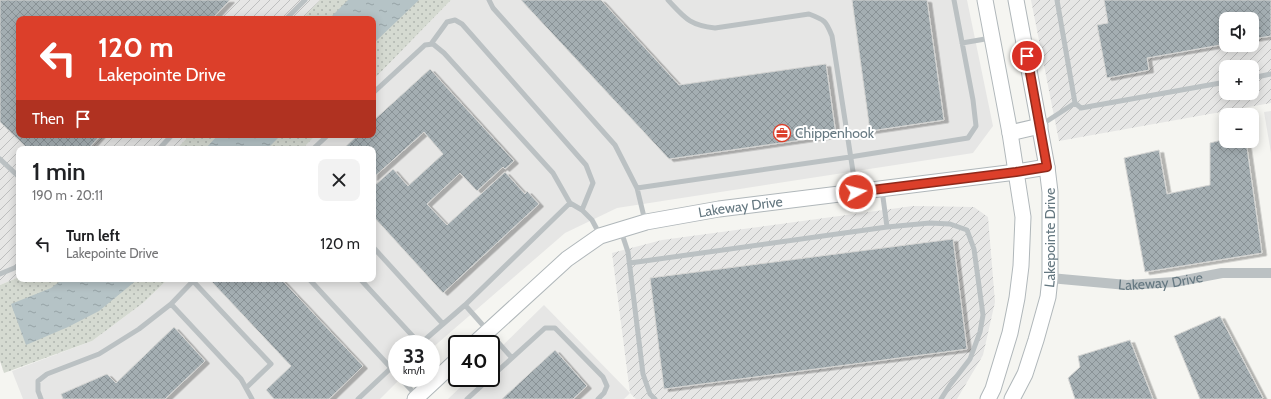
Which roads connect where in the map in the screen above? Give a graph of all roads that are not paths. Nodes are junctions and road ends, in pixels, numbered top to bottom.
1 (305, 0) edge
2 (489, 0) edge
3 (668, 0) edge
4 (954, 0) edge
5 (985, 0) edge
6 (1016, 0) edge
7 (1057, 0) edge
8 (289, 16) edge
9 (992, 38) junction
10 (962, 43) junction
11 (431, 44) junction
12 (1271, 74) edge
13 (1259, 77) edge
14 (1219, 83) edge
15 (376, 91) edge
16 (1075, 103) junction
17 (1040, 126) junction
18 (1010, 133) junction
19 (169, 138) edge
20 (325, 138) edge
21 (162, 146) edge
22 (316, 146) edge
23 (850, 157) junction
24 (0, 159) edge
25 (1047, 167) junction
26 (1016, 172) junction
27 (16, 174) edge
28 (638, 188) junction
29 (882, 188) junction
30 (856, 192) junction
31 (570, 203) junction
32 (582, 210) junction
33 (646, 222) junction
34 (887, 226) junction
35 (621, 230) junction
36 (600, 236) junction
37 (376, 250) edge
38 (630, 263) junction
39 (16, 267) edge
40 (1271, 273) edge
41 (0, 274) edge
42 (1050, 278) junction
43 (192, 282) edge
44 (196, 282) edge
45 (312, 282) edge
46 (363, 282) edge
47 (171, 304) junction
48 (464, 305) junction
49 (443, 324) junction
50 (487, 332) junction
51 (484, 335) edge
52 (512, 358) junction
53 (388, 364) edge
54 (448, 368) edge
55 (500, 369) edge
56 (388, 372) edge
57 (407, 387) edge
58 (480, 387) edge
59 (246, 388) junction
60 (416, 398) edge
61 (41, 399) edge
62 (252, 399) edge
63 (358, 399) edge
64 (467, 399) edge
65 (598, 399) edge
66 (655, 399) edge
67 (941, 399) edge
68 (988, 399) edge
69 (1012, 399) edge

1 - 8 lane
2 - 28 lane
3 - 23 lane
4 - 10 lane
5 - 9 main road, Lakepointe Drive
6 - 17 main road, Lakepointe Drive
7 - 16 lane
9 - 10 lane
9 - 18 main road, Lakepointe Drive
10 - 23 lane
11 - 15 lane
11 - 31 lane
11 - 32 lane
12 - 13 lane
14 - 16 lane
16 - 17 lane
17 - 18 main road
17 - 25 main road, Lakepointe Drive
18 - 26 main road, Lakepointe Drive
19 - 21 lane
20 - 22 lane
23 - 28 lane
23 - 30 lane
24 - 27 lane
25 - 26 main road, Lakeway Drive
25 - 42 main road, Lakepointe Drive
26 - 29 main road, Lakeway Drive
26 - 68 main road, Lakepointe Drive
28 - 33 lane
29 - 30 main road, Lakeway Drive
29 - 34 lane
30 - 33 main road, Lakeway Drive
31 - 32 lane
31 - 48 lane
32 - 36 lane
33 - 35 main road, Lakeway Drive
34 - 38 lane
34 - 67 lane
35 - 36 main road, Lakeway Drive
35 - 38 lane
36 - 50 main road, Lakeway Drive
37 - 49 lane
38 - 66 lane
39 - 41 lane
40 - 42 street, Lakeway Drive
42 - 69 main road, Lakepointe Drive
43 - 47 lane
44 - 59 lane
45 - 53 lane
46 - 49 lane
47 - 59 lane
47 - 61 lane
48 - 49 lane
48 - 50 lane
50 - 51 main road, Lakeway Drive
50 - 52 lane
52 - 55 lane
52 - 65 lane
54 - 60 main road
56 - 63 lane
57 - 60 lane
58 - 64 lane
59 - 62 lane

